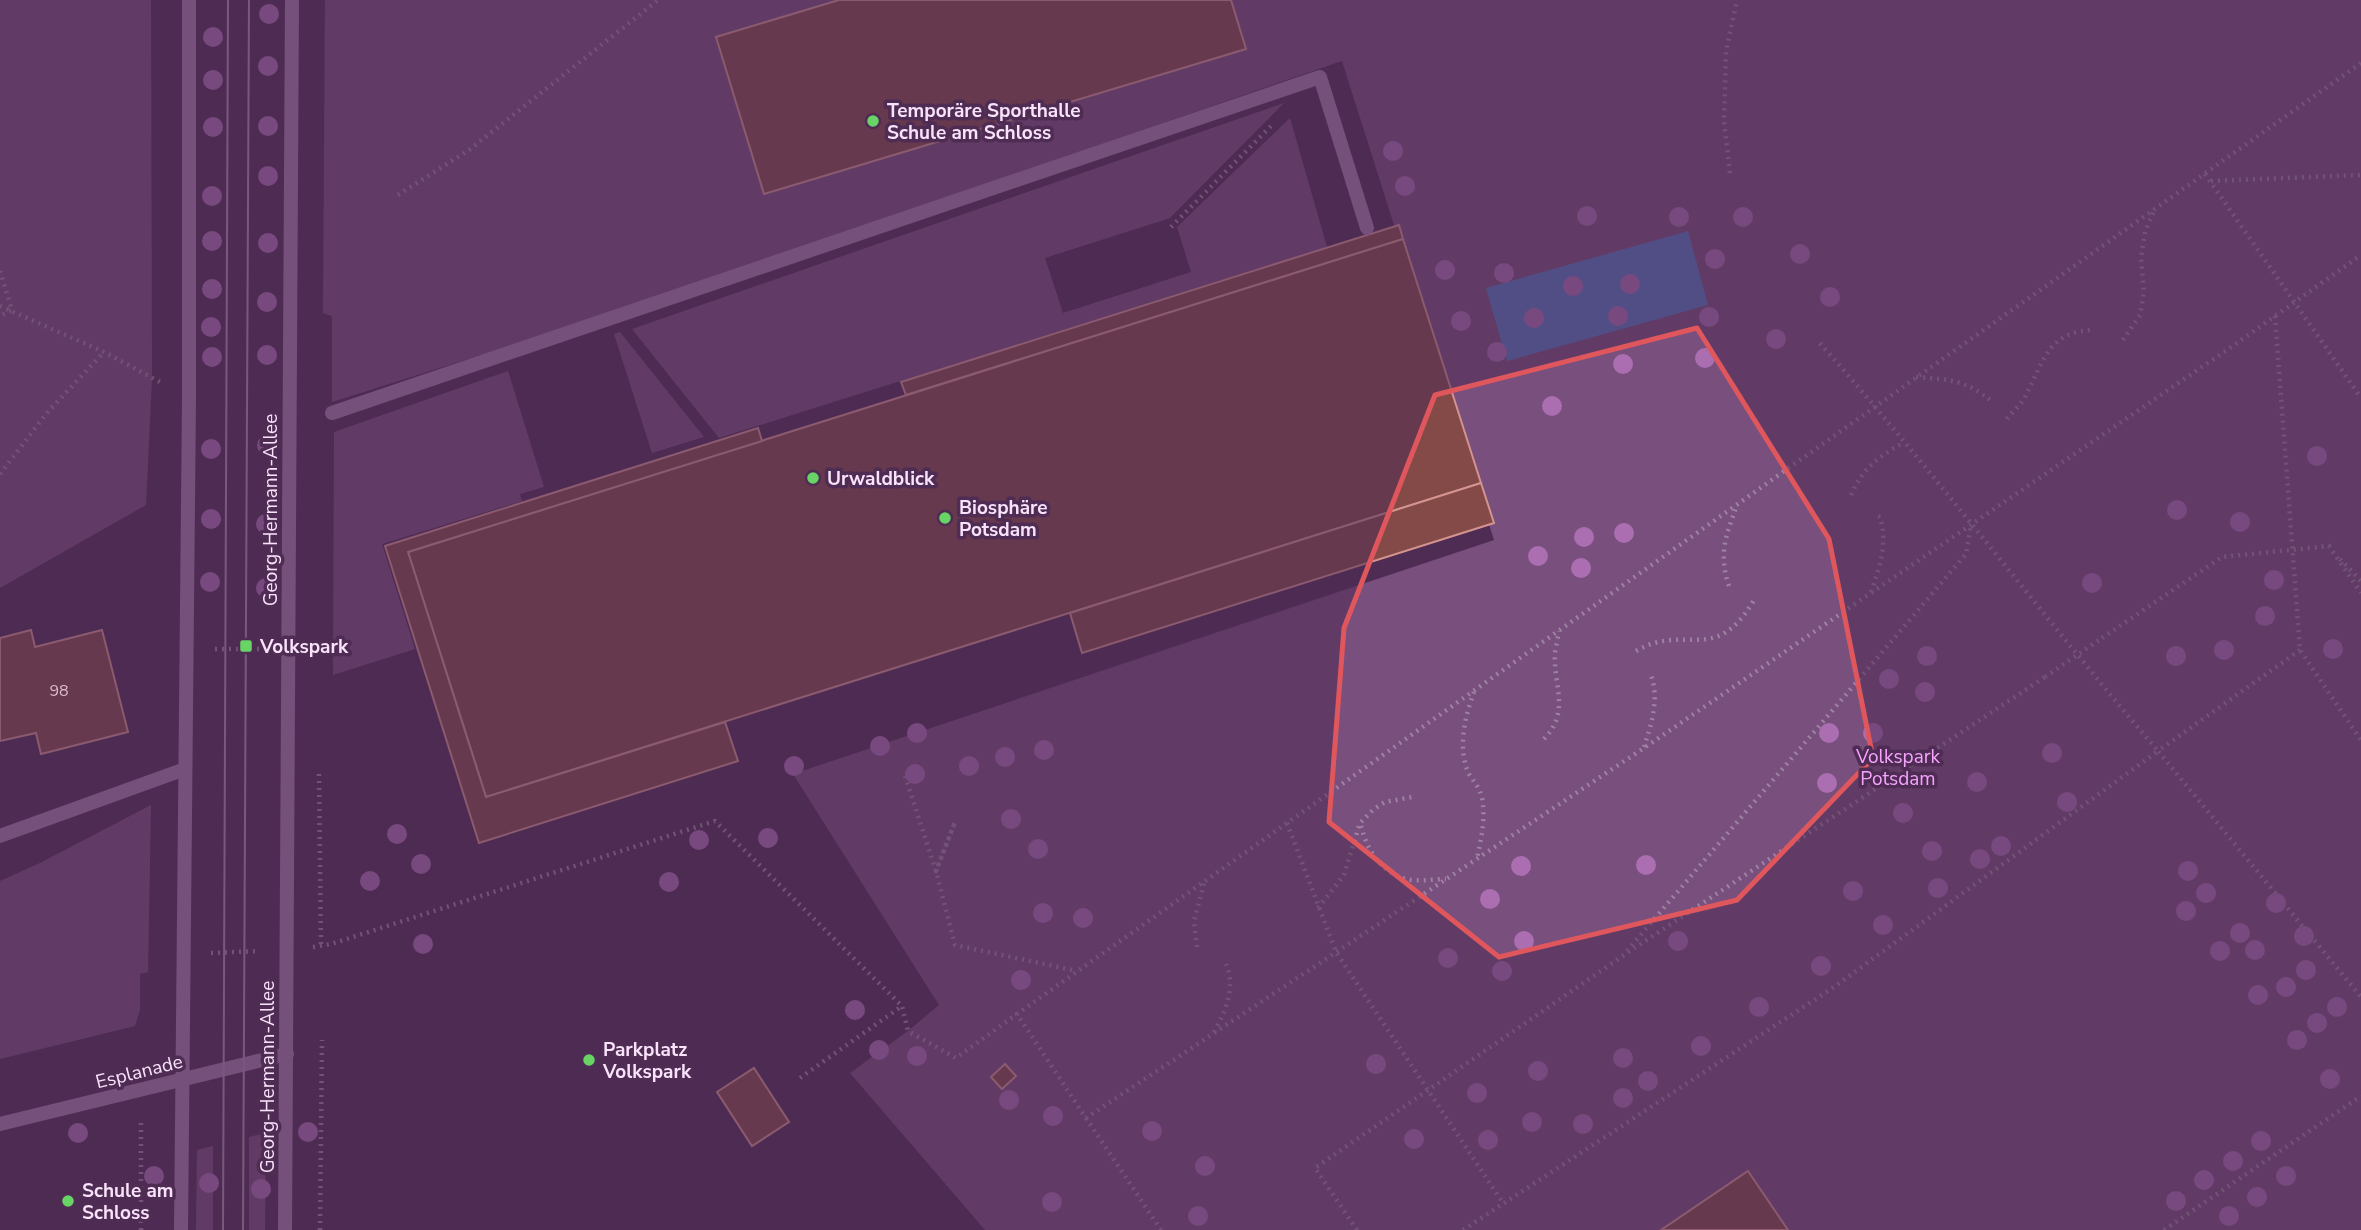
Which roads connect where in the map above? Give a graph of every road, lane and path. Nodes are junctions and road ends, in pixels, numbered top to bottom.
1 (189, 0) edge
2 (292, 0) edge
3 (658, 0) edge
4 (1737, 0) edge
5 (2361, 63) edge
6 (1273, 124) dead end
7 (1730, 173) dead end
8 (2205, 174) junction
9 (2361, 175) edge
10 (2210, 181) junction
11 (398, 195) dead end
12 (2154, 210) junction
13 (1171, 227) dead end
14 (1367, 228) dead end
15 (2361, 255) edge
16 (0, 271) edge
17 (2294, 302) junction
18 (0, 306) edge
19 (12, 310) junction
20 (0, 316) edge
21 (2275, 316) junction
22 (2092, 330) dead end
23 (2123, 340) dead end
24 (1818, 341) dead end
25 (104, 352) junction
26 (1916, 377) junction
27 (189, 398) junction
28 (2361, 398) edge
29 (1993, 402) dead end
30 (1875, 406) junction
31 (332, 413) dead end
32 (2007, 419) dead end
33 (1904, 442) junction
34 (0, 474) edge
35 (1852, 495) dead end
36 (1737, 504) junction
37 (1876, 514) dead end
38 (1971, 524) junction
39 (2329, 546) junction
40 (2292, 550) junction
41 (2361, 581) edge
42 (1729, 586) dead end
43 (1871, 592) junction
44 (2361, 593) edge
45 (1754, 600) dead end
46 (1559, 631) junction
47 (2300, 650) junction
48 (1636, 651) dead end
49 (2076, 655) junction
50 (1650, 673) dead end
51 (1474, 691) junction
52 (1544, 739) dead end
53 (2361, 740) edge
54 (1644, 748) junction
55 (2158, 751) junction
56 (185, 769) junction
57 (905, 776) dead end
58 (1412, 797) dead end
59 (955, 822) dead end
60 (1287, 823) junction
61 (1360, 823) junction
62 (0, 836) edge
63 (1477, 859) junction
64 (936, 871) junction
65 (1447, 879) junction
66 (1204, 883) junction
67 (1318, 908) junction
68 (1197, 947) dead end
69 (287, 949) junction
70 (1336, 952) junction
71 (183, 955) junction
72 (1623, 955) junction
73 (1226, 964) dead end
74 (1078, 972) junction
75 (2361, 997) edge
76 (902, 1006) junction
77 (1017, 1014) junction
78 (1213, 1034) junction
79 (322, 1040) dead end
80 (287, 1054) junction
81 (800, 1078) dead end
82 (181, 1080) junction
83 (141, 1090) junction
84 (1429, 1090) junction
85 (2361, 1096) edge
86 (1086, 1118) junction
87 (0, 1124) edge
88 (1503, 1203) junction
89 (141, 1230) edge
90 (181, 1230) edge
91 (285, 1230) edge
92 (320, 1230) edge
93 (1161, 1230) edge
94 (1357, 1230) edge
95 (1463, 1230) edge
96 (2164, 1230) edge

1 - 27 street
2 - 69 street, Georg-Hermann-Allee
3 - 11 path
4 - 7 path
5 - 8 path
6 - 13 path
8 - 10 path
8 - 12 path
9 - 10 path
10 - 17 path
12 - 23 path
12 - 26 path
14 - 31 street
15 - 17 path
16 - 19 path
17 - 21 path
17 - 28 path
18 - 19 path
19 - 20 path
19 - 25 path
21 - 38 path
21 - 40 path
22 - 32 path
24 - 30 path
25 - 27 path
25 - 34 path
26 - 29 path
26 - 30 path
27 - 56 street
30 - 33 path
30 - 36 path
33 - 35 path
33 - 38 path
36 - 42 path
36 - 46 path
37 - 43 path
38 - 43 path
38 - 49 path
38 - 72 path
39 - 40 path
39 - 41 path
39 - 44 path
40 - 47 path
40 - 49 path, bridge
43 - 54 path
45 - 48 path
46 - 51 path
46 - 52 path
47 - 53 path
47 - 55 path
49 - 55 path
49 - 72 path, bridge
50 - 54 path
51 - 60 path
51 - 63 path
54 - 63 path
55 - 75 path
55 - 88 path
56 - 62 street
56 - 71 street
57 - 64 path
58 - 61 path
59 - 64 path
60 - 66 path
60 - 67 path
61 - 65 path
61 - 67 path
63 - 65 path
64 - 74 path
65 - 70 path
66 - 68 path
66 - 74 path
67 - 70 path
69 - 71 path
69 - 76 path
69 - 80 street, Georg-Hermann-Allee
70 - 78 path
70 - 84 path
71 - 82 street
72 - 84 path
73 - 78 path
74 - 77 path
76 - 77 path
76 - 81 path
77 - 86 path
78 - 86 path
79 - 92 path
80 - 82 street, Esplanade
80 - 91 street, Georg-Hermann-Allee
82 - 83 street, Esplanade
82 - 90 street
83 - 87 street, Esplanade
83 - 89 path
84 - 88 path
84 - 94 path
85 - 96 path
86 - 93 path
88 - 95 path

